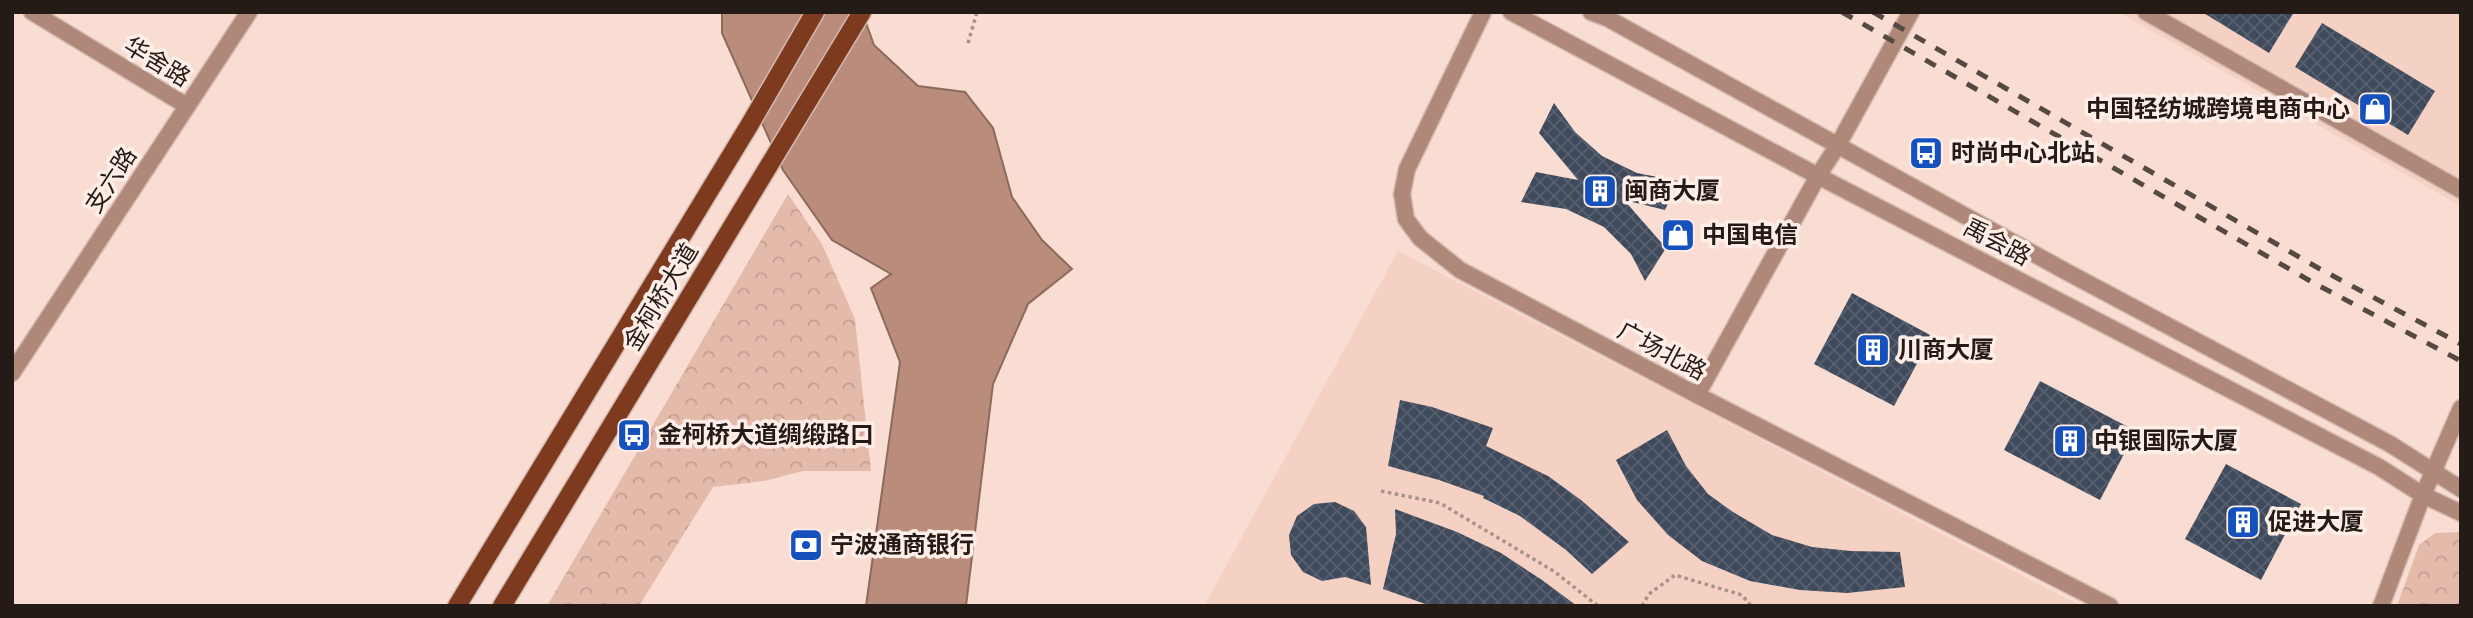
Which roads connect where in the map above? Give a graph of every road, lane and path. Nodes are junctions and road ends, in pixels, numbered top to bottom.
1 (32, 12) edge
2 (249, 12) edge
3 (816, 12) edge
4 (862, 12) edge
5 (977, 12) edge
6 (1483, 12) edge
7 (1511, 12) edge
8 (1591, 12) edge
9 (1911, 12) edge
10 (2146, 12) edge
11 (968, 43) dead end
12 (187, 106) junction
13 (1838, 145) junction
14 (1818, 176) junction
15 (2461, 190) edge
16 (12, 373) edge
17 (1697, 395) junction
18 (2461, 408) edge
19 (2433, 473) junction
20 (2461, 489) edge
21 (1381, 491) dead end
22 (2423, 495) junction
23 (2461, 513) edge
24 (457, 606) edge
25 (502, 606) edge
26 (1598, 606) edge
27 (1643, 606) edge
28 (1751, 606) edge
29 (2110, 606) edge
30 (2381, 606) edge

1 - 12 street, 华舍路
2 - 12 street, 支六路
3 - 24 main road, 金柯桥大道
4 - 25 main road, 金柯桥大道
5 - 11 path
6 - 17 street, 广场北路
7 - 14 street, 禹会路
8 - 13 street, 禹会路
9 - 13 street
10 - 15 street
12 - 16 street, 支六路
13 - 14 street
13 - 19 street, 禹会路
14 - 17 street
14 - 22 street, 禹会路
17 - 29 street, 广场北路
18 - 19 street
19 - 20 street, 禹会路
19 - 22 street
21 - 26 path
22 - 23 street, 禹会路
22 - 30 street
27 - 28 path

